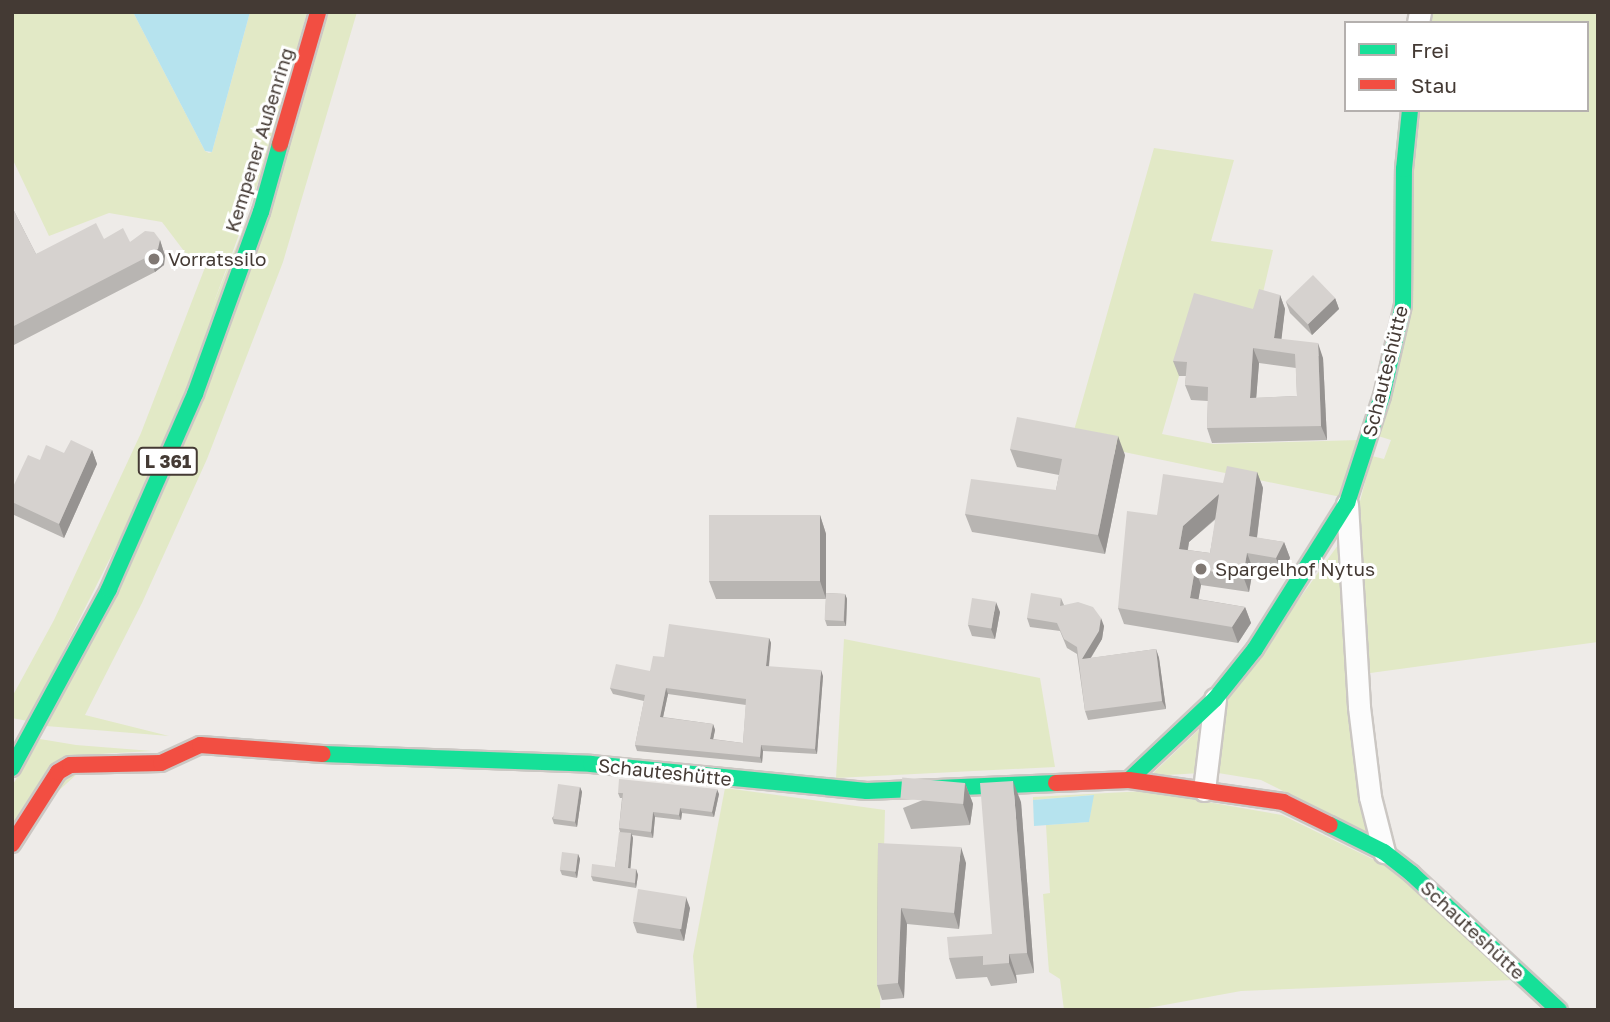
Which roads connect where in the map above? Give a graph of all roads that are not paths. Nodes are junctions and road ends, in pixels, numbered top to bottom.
1 (318, 12) edge
2 (1410, 112) edge
3 (1347, 503) junction
4 (1215, 699) junction
5 (15, 764) edge
6 (1129, 780) junction
7 (1204, 790) junction
8 (12, 844) edge
9 (1384, 852) junction
10 (1559, 1010) edge

1 - 5 street, Kempener Außenring / L 361
2 - 3 street, Schauteshütte
3 - 4 street, Schauteshütte
3 - 9 street, Schauteshütte
4 - 6 street, Schauteshütte
4 - 7 street
6 - 7 street, Schauteshütte
6 - 8 street, Schauteshütte
7 - 9 street, Schauteshütte
9 - 10 street, Schauteshütte

